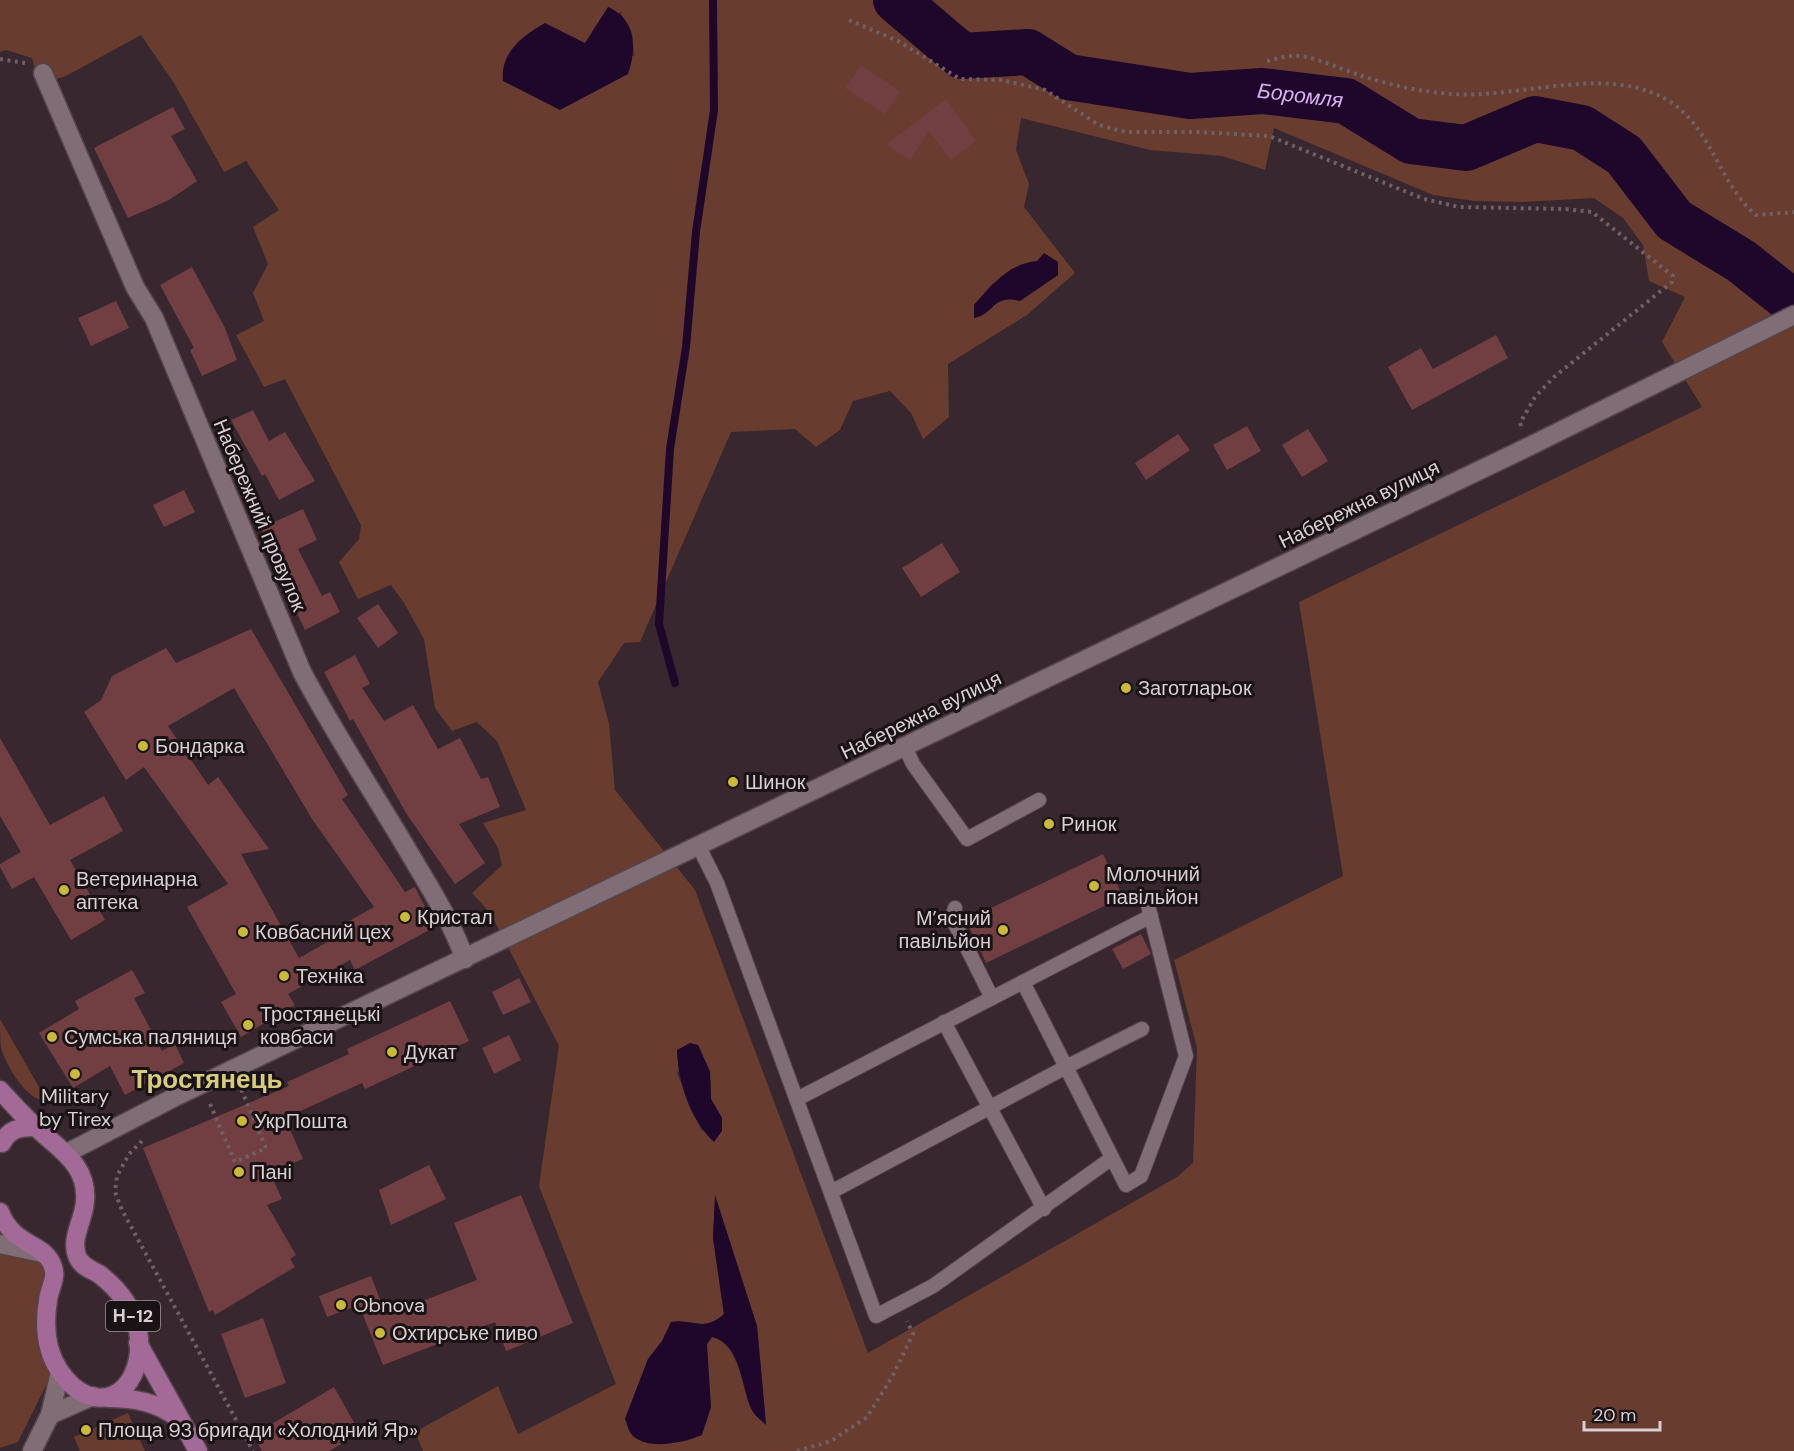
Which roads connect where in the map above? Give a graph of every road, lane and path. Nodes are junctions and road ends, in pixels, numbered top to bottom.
1 (849, 20) dead end
2 (1267, 61) dead end
3 (43, 73) dead end
4 (1794, 212) edge
5 (1794, 315) edge
6 (1530, 446) junction
7 (905, 747) junction
8 (1039, 800) dead end
9 (699, 847) junction
10 (1147, 901) dead end
11 (955, 908) dead end
12 (1151, 916) junction
13 (465, 959) junction
14 (1023, 982) junction
15 (992, 998) junction
16 (944, 1022) junction
17 (1142, 1029) dead end
18 (1066, 1067) junction
19 (241, 1089) dead end
20 (0, 1090) edge
21 (797, 1099) junction
22 (210, 1104) dead end
23 (989, 1107) junction
24 (35, 1127) junction
25 (146, 1138) dead end
26 (1, 1145) edge
27 (67, 1153) junction
28 (1112, 1158) junction
29 (831, 1192) junction
30 (1044, 1209) junction
31 (0, 1212) edge
32 (0, 1245) edge
33 (43, 1253) junction
34 (898, 1304) junction
35 (138, 1343) junction
36 (60, 1372) junction
37 (98, 1398) junction
38 (50, 1415) junction
39 (182, 1421) junction
40 (32, 1451) edge
41 (198, 1451) edge
42 (253, 1451) edge
43 (797, 1451) edge

1 - 6 path
2 - 4 path
3 - 13 main road, Набережний провулок
5 - 6 main road, Набережна вулиця
6 - 7 main road, Набережна вулиця
7 - 8 lane
7 - 9 main road, Набережна вулиця
9 - 13 main road, Набережна вулиця
9 - 21 lane
10 - 12 lane
11 - 15 lane
12 - 14 lane
12 - 28 lane
13 - 27 main road, Набережна вулиця
14 - 15 lane
14 - 18 lane
15 - 16 lane
16 - 21 lane
16 - 23 lane
17 - 18 lane
18 - 23 lane
18 - 28 lane
19 - 22 path
20 - 24 main road
21 - 29 lane
23 - 29 lane
23 - 30 lane
24 - 26 main road
24 - 27 main road
25 - 42 path
27 - 35 main road, Н-12
28 - 30 lane
29 - 34 lane
30 - 34 lane
31 - 33 main road
32 - 33 main road
33 - 36 main road
34 - 43 path
35 - 37 main road, Н-12
35 - 39 main road
36 - 37 main road
36 - 38 main road
37 - 38 main road
37 - 39 main road
38 - 40 main road
39 - 41 main road

